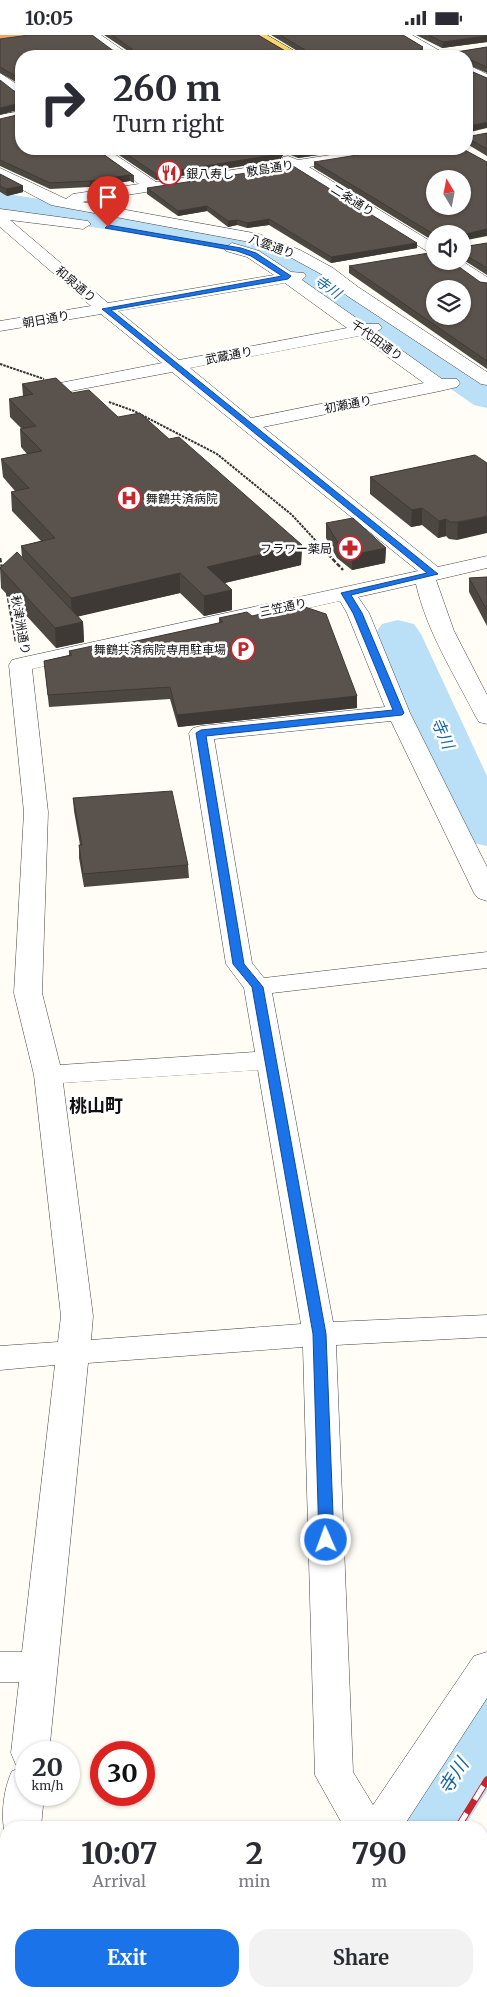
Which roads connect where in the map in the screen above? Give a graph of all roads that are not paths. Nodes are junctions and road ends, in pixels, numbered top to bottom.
1 (29, 35) edge
2 (92, 35) edge
3 (258, 35) edge
4 (402, 35) edge
5 (0, 39) edge
6 (115, 50) edge
7 (286, 50) edge
8 (427, 50) edge
9 (473, 72) edge
10 (0, 77) edge
11 (487, 79) edge
12 (15, 88) edge
13 (15, 116) edge
14 (0, 119) edge
15 (107, 155) edge
16 (281, 155) edge
17 (355, 155) edge
18 (295, 164) junction
19 (0, 172) edge
20 (152, 186) junction
21 (56, 202) junction
22 (2, 214) edge
23 (426, 246) edge
24 (426, 253) edge
25 (415, 255) edge
26 (347, 267) edge
27 (465, 270) edge
28 (323, 271) junction
29 (293, 276) junction
30 (487, 284) edge
31 (105, 309) junction
32 (0, 326) edge
33 (401, 326) junction
34 (366, 328) junction
35 (176, 365) junction
36 (482, 378) edge
37 (444, 385) junction
38 (66, 387) edge
39 (248, 425) junction
40 (487, 562) edge
41 (429, 575) junction
42 (346, 583) junction
43 (12, 659) edge
44 (485, 707) edge
45 (399, 713) junction
46 (487, 893) edge
47 (487, 960) edge
48 (257, 987) junction
49 (271, 1060) junction
50 (48, 1075) junction
51 (487, 1325) edge
52 (319, 1334) junction
53 (74, 1353) junction
54 (0, 1358) edge
55 (0, 1667) edge
56 (41, 1667) junction
57 (487, 1667) edge
58 (32, 1741) edge
59 (23, 1806) edge
60 (22, 1821) edge
61 (361, 1821) edge
62 (385, 1821) edge

1 - 5 highway
2 - 6 street
3 - 7 main road
4 - 8 street
9 - 11 street
10 - 12 street
13 - 14 street
15 - 20 street
16 - 18 street, 二条通り
17 - 18 street, 敷島通り
18 - 20 street, 敷島通り
18 - 23 street, 二条通り
19 - 21 street, 八雲通り
20 - 21 street, 敷島通り
21 - 22 street, 敷島通り
21 - 28 street, 八雲通り
22 - 29 street, 千代田通り
22 - 31 street, 和泉通り
24 - 25 street
26 - 28 street
27 - 30 street
28 - 29 street, 朝日通り
28 - 33 street, 八雲通り
29 - 31 street, 朝日通り
29 - 34 street, 千代田通り
31 - 32 street, 朝日通り
31 - 35 street, 和泉通り
33 - 34 street, 武蔵通り
33 - 36 street, 八雲通り
34 - 35 street, 武蔵通り
34 - 37 street, 千代田通り
35 - 38 street, 武蔵通り
35 - 39 street, 和泉通り
36 - 37 street, 初瀬通り
37 - 39 street, 初瀬通り
39 - 41 street, 和泉通り
40 - 41 street, 三笠通り
41 - 42 street, 三笠通り
41 - 44 street
42 - 43 street, 三笠通り
42 - 45 street
43 - 50 street
45 - 46 street
45 - 48 street
47 - 48 street
48 - 49 street
49 - 50 street
49 - 52 street
50 - 53 street
51 - 52 street
52 - 53 street
52 - 61 street
53 - 54 street
53 - 56 street
55 - 56 street
56 - 58 street
57 - 62 street
59 - 60 street

